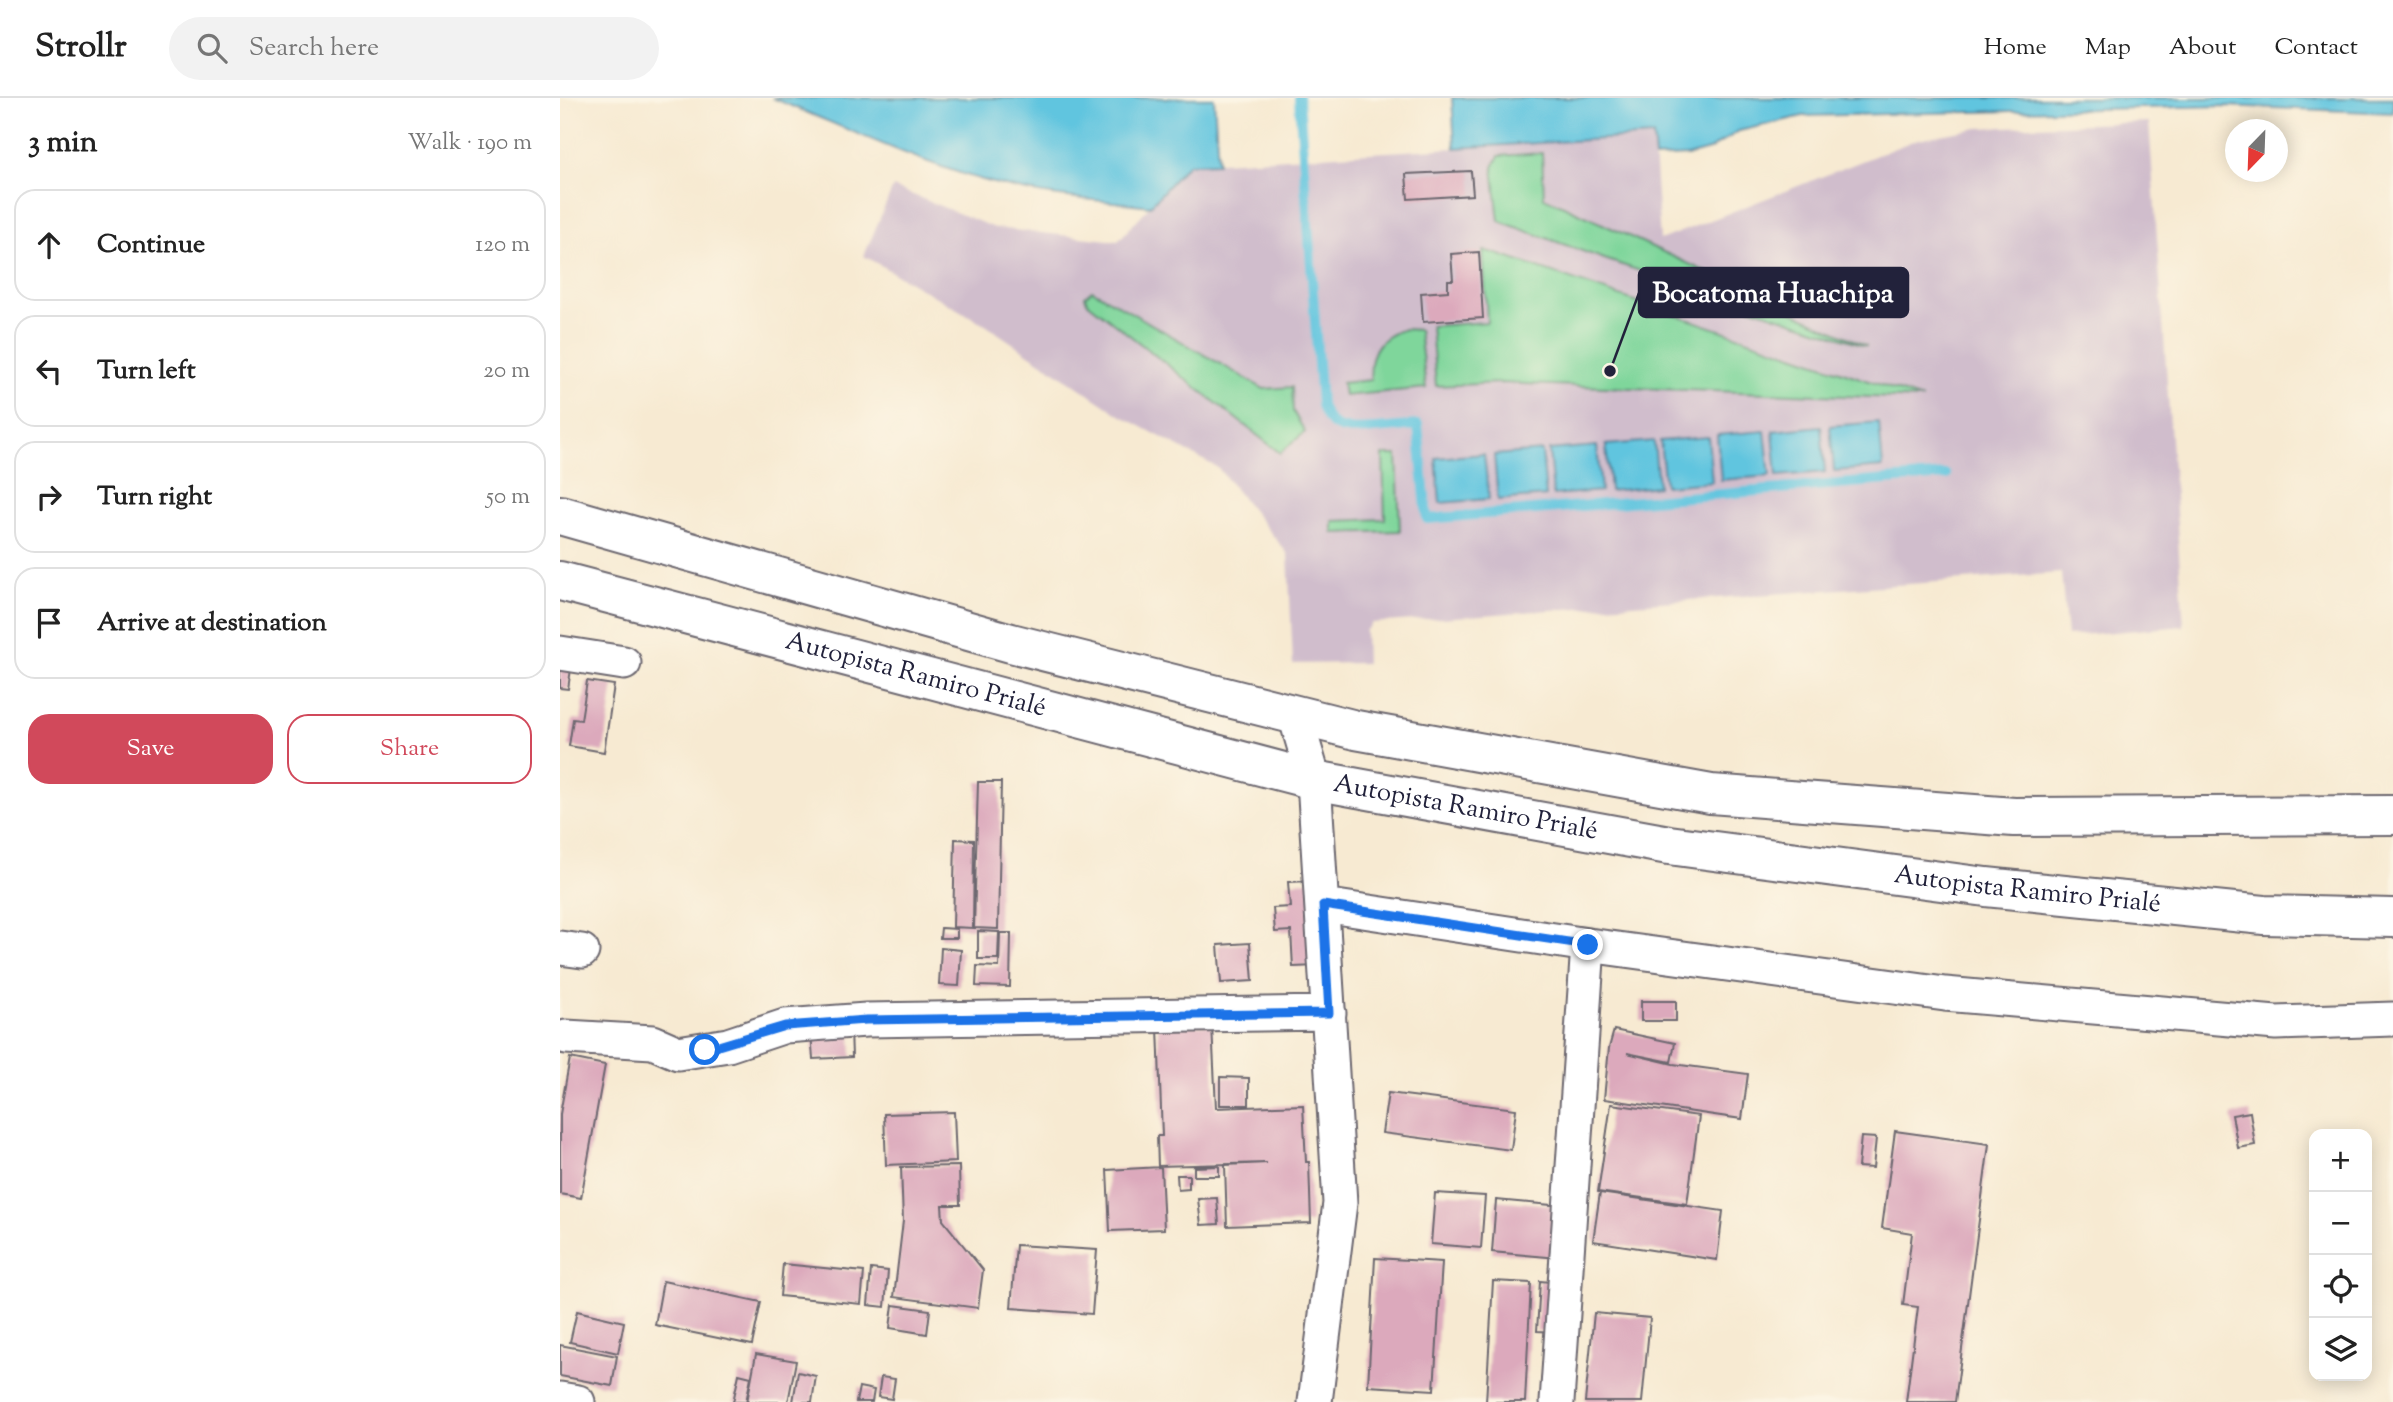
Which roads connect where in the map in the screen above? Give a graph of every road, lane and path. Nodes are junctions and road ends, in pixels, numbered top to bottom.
1 (560, 514) edge
2 (560, 581) edge
3 (560, 653) edge
4 (624, 663) dead end
5 (1295, 715) junction
6 (1314, 780) junction
7 (2393, 815) edge
8 (1323, 905) junction
9 (2393, 918) edge
10 (1588, 945) junction
11 (1329, 1013) junction
12 (2393, 1019) edge
13 (566, 1037) dead end
14 (560, 1399) edge
15 (578, 1402) edge
16 (1315, 1402) edge
17 (1557, 1402) edge

1 - 5 highway
2 - 6 highway, Autopista Ramiro Prialé
3 - 4 street
5 - 6 street
5 - 7 highway
6 - 8 street
6 - 9 highway, Autopista Ramiro Prialé
8 - 10 street
8 - 11 street
10 - 12 street
10 - 17 street
11 - 13 street
11 - 16 street
14 - 15 street

